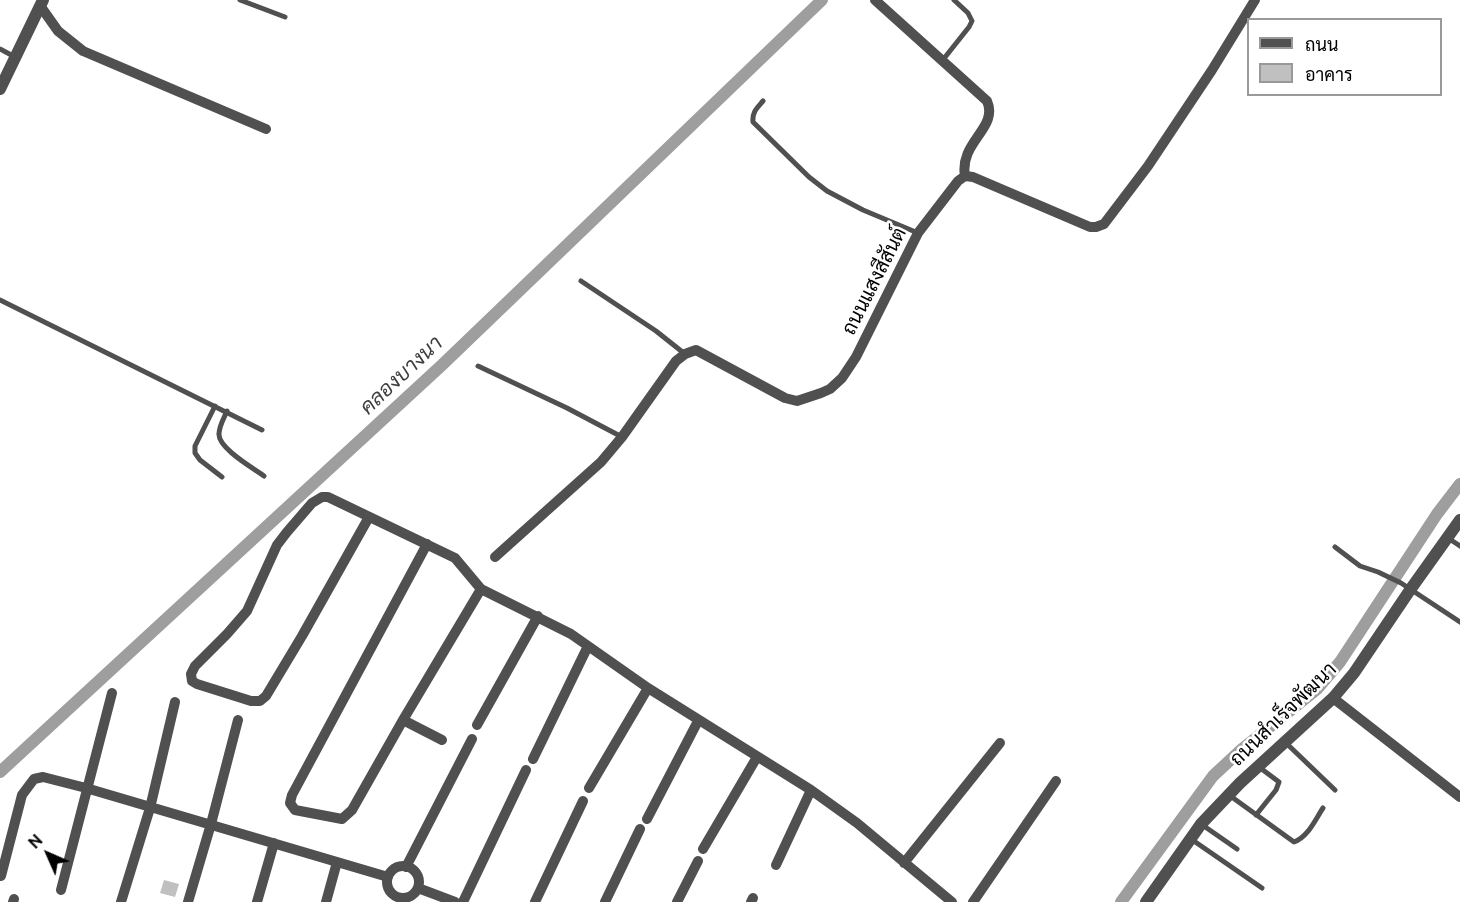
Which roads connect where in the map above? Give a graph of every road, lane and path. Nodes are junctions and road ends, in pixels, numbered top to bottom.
1 (240, 0) edge
2 (875, 0) edge
3 (954, 0) edge
4 (1255, 0) edge
5 (42, 3) edge
6 (285, 17) dead end
7 (0, 49) edge
8 (17, 58) junction
9 (942, 61) junction
10 (0, 89) edge
11 (763, 101) dead end
12 (266, 129) dead end
13 (965, 176) junction
14 (918, 233) junction
15 (581, 281) dead end
16 (0, 300) edge
17 (685, 354) junction
18 (478, 366) dead end
19 (215, 406) junction
20 (227, 411) junction
21 (262, 430) dead end
22 (622, 437) junction
23 (264, 476) dead end
24 (222, 477) dead end
25 (369, 517) junction
26 (1460, 520) edge
27 (1447, 538) junction
28 (427, 544) junction
29 (1460, 546) edge
30 (1335, 547) dead end
31 (495, 557) dead end
32 (1406, 586) junction
33 (482, 589) junction
34 (538, 616) junction
35 (1460, 622) edge
36 (588, 646) junction
37 (648, 688) junction
38 (112, 693) dead end
39 (1333, 698) junction
40 (175, 702) dead end
41 (238, 720) dead end
42 (403, 720) junction
43 (698, 721) junction
44 (477, 725) dead end
45 (472, 738) dead end
46 (442, 740) dead end
47 (1285, 742) junction
48 (1000, 743) dead end
49 (757, 757) junction
50 (532, 759) dead end
51 (1258, 766) junction
52 (526, 770) dead end
53 (1056, 781) dead end
54 (86, 788) junction
55 (589, 788) dead end
56 (811, 790) junction
57 (1335, 790) dead end
58 (1229, 795) junction
59 (1460, 797) edge
60 (583, 801) dead end
61 (150, 808) junction
62 (1323, 808) dead end
63 (1256, 815) junction
64 (211, 824) junction
65 (1201, 825) junction
66 (1191, 839) junction
67 (274, 843) junction
68 (703, 849) dead end
69 (1237, 849) dead end
70 (698, 861) dead end
71 (337, 862) junction
72 (904, 863) junction
73 (776, 865) dead end
74 (406, 867) junction
75 (1, 876) edge
76 (387, 877) junction
77 (418, 888) junction
78 (1262, 888) dead end
79 (61, 890) dead end
80 (392, 898) edge
81 (121, 902) edge
82 (188, 902) edge
83 (257, 902) edge
84 (326, 902) edge
85 (455, 902) edge
86 (463, 902) edge
87 (535, 902) edge
88 (605, 902) edge
89 (677, 902) edge
90 (952, 902) edge
91 (973, 902) edge
92 (1146, 902) edge

1 - 6 lane
2 - 9 street
3 - 9 lane
4 - 13 street
5 - 8 street
5 - 12 street
7 - 8 lane
8 - 10 street
9 - 13 street
11 - 14 lane
13 - 14 street, ถนนแสงสีสันต์
14 - 17 street, ถนนแสงสีสันต์
15 - 17 lane
16 - 19 lane
17 - 22 street
18 - 22 lane
19 - 20 lane
19 - 24 lane
20 - 21 lane
20 - 23 lane
22 - 31 street
25 - 25 street
25 - 28 street
26 - 27 street, ถนนสำเร็จพัฒนา
27 - 29 lane
27 - 32 street, ถนนสำเร็จพัฒนา
28 - 33 street
28 - 42 street
30 - 32 lane
32 - 35 lane
32 - 39 street, ถนนสำเร็จพัฒนา
33 - 34 street
33 - 42 street
34 - 36 street
34 - 44 street
36 - 37 street
36 - 50 street
37 - 43 street
37 - 55 street
38 - 54 street
39 - 47 street, ถนนสำเร็จพัฒนา
39 - 59 street
40 - 61 street
41 - 64 street
42 - 46 street
43 - 49 street
43 - 88 street
45 - 74 street
47 - 51 street, ถนนสำเร็จพัฒนา
47 - 57 lane
48 - 72 street
49 - 56 street
49 - 68 street
51 - 58 street, ถนนสำเร็จพัฒนา
51 - 63 lane
52 - 86 street
53 - 91 street
54 - 61 street
54 - 75 street
54 - 79 street
56 - 72 street
56 - 73 street
58 - 63 lane
58 - 65 street, ถนนสำเร็จพัฒนา
60 - 87 street
61 - 64 street
61 - 81 street
62 - 63 lane
64 - 67 street
64 - 82 street
65 - 66 street, ถนนสำเร็จพัฒนา
65 - 69 lane
66 - 78 lane
66 - 92 street, ถนนสำเร็จพัฒนา
67 - 71 street
67 - 83 street
70 - 89 street
71 - 76 street
71 - 84 street
72 - 90 street
74 - 76 street
74 - 77 street
76 - 80 street
77 - 80 street
77 - 85 street

